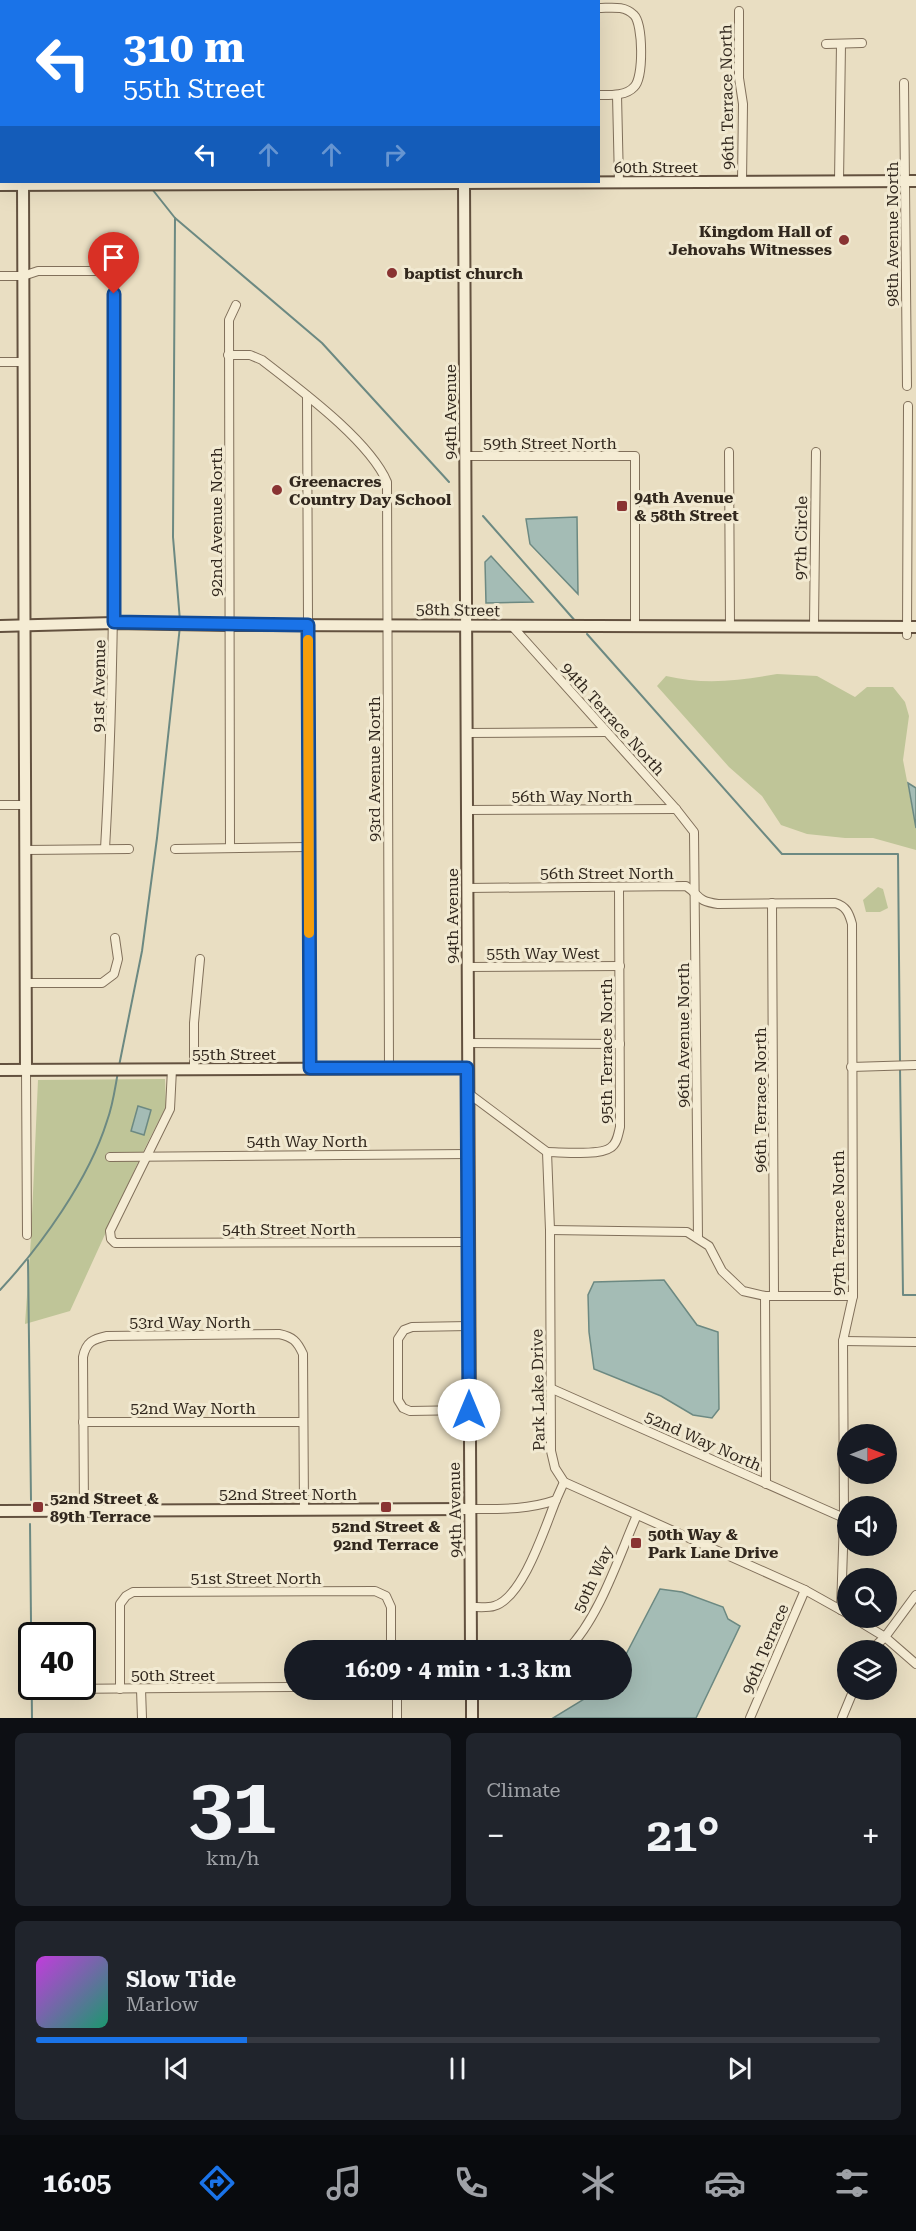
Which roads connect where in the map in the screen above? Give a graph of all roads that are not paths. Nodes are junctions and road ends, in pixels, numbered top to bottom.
1 (600, 8) edge
2 (739, 11) dead end
3 (862, 43) dead end
4 (826, 44) dead end
5 (841, 44) junction
6 (904, 83) dead end
7 (600, 95) edge
8 (617, 95) junction
9 (839, 181) junction
10 (911, 181) edge
11 (600, 182) edge
12 (619, 182) junction
13 (742, 182) junction
14 (23, 183) edge
15 (313, 183) edge
16 (464, 183) edge
17 (0, 185) edge
18 (0, 276) edge
19 (23, 276) junction
20 (236, 305) dead end
21 (228, 354) junction
22 (0, 362) edge
23 (24, 362) junction
24 (907, 386) dead end
25 (307, 396) junction
26 (908, 406) dead end
27 (816, 452) dead end
28 (729, 453) dead end
29 (466, 456) junction
30 (114, 622) junction
31 (387, 624) junction
32 (230, 625) junction
33 (308, 625) junction
34 (635, 625) junction
35 (814, 625) junction
36 (0, 626) edge
37 (25, 626) junction
38 (467, 626) junction
39 (512, 626) junction
40 (730, 626) junction
41 (910, 629) edge
42 (605, 732) junction
43 (467, 733) junction
44 (0, 805) edge
45 (25, 805) junction
46 (676, 809) junction
47 (467, 810) junction
48 (694, 832) joint
49 (309, 847) junction
50 (230, 848) junction
51 (105, 849) junction
52 (129, 849) dead end
53 (175, 849) dead end
54 (26, 850) junction
55 (619, 887) junction
56 (467, 888) junction
57 (696, 897) junction
58 (772, 903) junction
59 (846, 909) joint
60 (115, 938) dead end
61 (200, 959) dead end
62 (620, 966) junction
63 (467, 967) junction
64 (26, 983) junction
65 (468, 1043) junction
66 (620, 1044) junction
67 (912, 1065) edge
68 (851, 1067) junction
69 (310, 1068) junction
70 (389, 1068) junction
71 (467, 1068) junction
72 (26, 1069) junction
73 (172, 1069) junction
74 (194, 1069) junction
75 (0, 1070) edge
76 (468, 1093) junction
77 (547, 1152) junction
78 (468, 1154) junction
79 (146, 1156) junction
80 (110, 1157) dead end
81 (550, 1230) junction
82 (27, 1235) dead end
83 (698, 1238) junction
84 (469, 1242) junction
85 (765, 1296) junction
86 (774, 1296) junction
87 (853, 1296) junction
88 (469, 1326) junction
89 (843, 1341) junction
90 (916, 1342) edge
91 (550, 1388) junction
92 (469, 1410) junction
93 (83, 1422) junction
94 (303, 1422) junction
95 (564, 1482) junction
96 (766, 1484) junction
97 (844, 1496) edge
98 (556, 1500) junction
99 (304, 1509) junction
100 (470, 1509) junction
101 (0, 1511) edge
102 (84, 1511) junction
103 (637, 1515) junction
104 (837, 1515) edge
105 (805, 1590) junction
106 (916, 1595) edge
107 (471, 1607) junction
108 (837, 1608) edge
109 (870, 1628) edge
110 (885, 1637) junction
111 (391, 1640) edge
112 (471, 1640) edge
113 (577, 1640) edge
114 (882, 1640) edge
115 (916, 1664) edge
116 (284, 1687) edge
117 (96, 1689) edge
118 (120, 1689) junction
119 (141, 1689) junction
120 (398, 1700) edge
121 (472, 1700) edge
122 (849, 1700) edge
123 (141, 1718) edge
124 (397, 1718) edge
125 (472, 1718) edge
126 (750, 1718) edge
127 (842, 1718) edge

1 - 8 street
2 - 13 street, 96th Terrace North
3 - 5 street
4 - 5 street
5 - 9 street
6 - 10 street, 98th Avenue North
7 - 8 street
8 - 12 street
9 - 10 street, 60th Street
9 - 13 street, 60th Street
10 - 24 street, 98th Avenue North
11 - 12 street, 60th Street
12 - 13 street, 60th Street
14 - 15 street, 60th Street
14 - 17 street, 60th Street
14 - 19 street
16 - 29 street, 94th Avenue
18 - 19 street
19 - 23 street
19 - 30 street, 91st Avenue
20 - 21 street, 92nd Avenue North
21 - 25 street
21 - 32 street, 92nd Avenue North
22 - 23 street
23 - 37 street
25 - 31 street, 93rd Avenue North
25 - 33 street
26 - 41 street
27 - 35 street, 97th Circle
28 - 40 street
29 - 34 street, 59th Street North
29 - 38 street, 94th Avenue
30 - 32 street, 58th Street
30 - 37 street, 58th Street
30 - 51 street, 91st Avenue
31 - 33 street, 58th Street
31 - 38 street, 58th Street
31 - 70 street, 93rd Avenue North
32 - 33 street, 58th Street
32 - 50 street, 92nd Avenue North
33 - 49 street
34 - 39 street, 58th Street
34 - 40 street, 58th Street
35 - 40 street, 58th Street
35 - 41 street, 58th Street
36 - 37 street, 58th Street
37 - 45 street
38 - 39 street, 58th Street
38 - 43 street, 94th Avenue
39 - 42 street, 94th Terrace North
42 - 43 street
42 - 46 street, 94th Terrace North
43 - 47 street, 94th Avenue
44 - 45 street
45 - 54 street
46 - 47 street, 56th Way North
46 - 48 street, 94th Terrace North
47 - 56 street, 94th Avenue
48 - 57 street, 96th Avenue North
49 - 50 street
49 - 69 street
50 - 53 street
51 - 52 street
51 - 54 street
54 - 64 street
55 - 56 street, 56th Street North
55 - 57 street, 56th Street North
55 - 62 street, 95th Terrace North
56 - 63 street, 94th Avenue
57 - 58 street, 56th Street North
57 - 83 street, 96th Avenue North
58 - 59 street, 56th Street North
58 - 86 street, 96th Terrace North
59 - 68 street, 97th Terrace North
60 - 64 street
61 - 74 street
62 - 63 street, 55th Way West
62 - 66 street, 95th Terrace North
63 - 65 street, 94th Avenue
64 - 72 street
65 - 66 street
65 - 71 street, 94th Avenue
66 - 77 street, 95th Terrace North
67 - 68 street
68 - 87 street, 97th Terrace North
69 - 70 street, 55th Street
69 - 74 street, 55th Street
70 - 71 street, 55th Street
71 - 76 street, 94th Avenue
72 - 73 street, 55th Street
72 - 75 street, 55th Street
72 - 82 street
73 - 74 street, 55th Street
73 - 79 street
76 - 77 street
76 - 78 street, 94th Avenue
77 - 81 street, Park Lake Drive
78 - 79 street, 54th Way North
78 - 84 street, 94th Avenue
79 - 80 street, 54th Way North
79 - 84 street, 54th Street North
81 - 83 street
81 - 91 street, Park Lake Drive
83 - 85 street
84 - 88 street, 94th Avenue
85 - 86 street
85 - 96 street
86 - 87 street
87 - 89 street, 97th Terrace North
88 - 92 street, 94th Avenue
88 - 92 street
89 - 90 street
89 - 97 street, 97th Terrace North
91 - 95 street, Park Lake Drive
91 - 96 street, 52nd Way North
92 - 100 street, 94th Avenue
93 - 94 street, 52nd Way North
93 - 94 street, 53rd Way North
93 - 102 street
94 - 99 street
95 - 98 street
95 - 103 street
96 - 104 street, 52nd Way North
98 - 100 street, 52nd Street North
98 - 107 street
99 - 100 street, 52nd Street North
99 - 102 street, 52nd Street North
100 - 107 street, 94th Avenue
101 - 102 street, 52nd Street North
103 - 105 street
103 - 113 street, 50th Way
105 - 108 street
105 - 126 street, 96th Terrace
106 - 110 street
107 - 112 street, 94th Avenue
109 - 110 street
110 - 114 street
110 - 115 street
111 - 118 street, 51st Street North
116 - 119 street, 50th Street
117 - 118 street, 50th Street
118 - 119 street, 50th Street
119 - 123 street
120 - 124 street
121 - 125 street
122 - 127 street

